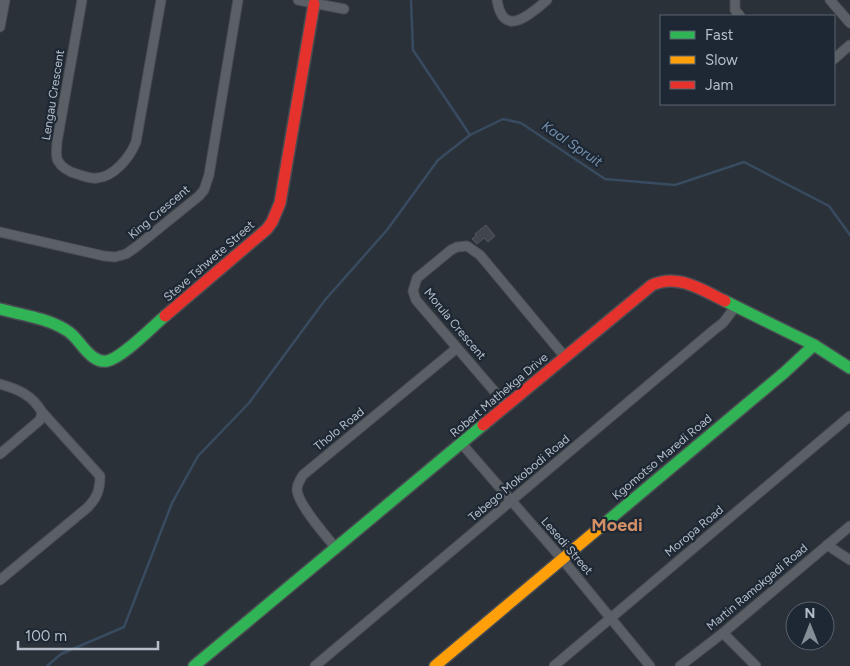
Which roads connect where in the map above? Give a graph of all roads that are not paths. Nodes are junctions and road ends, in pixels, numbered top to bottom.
1 (5, 0) edge
2 (82, 0) edge
3 (161, 0) edge
4 (238, 0) edge
5 (298, 0) edge
6 (547, 0) edge
7 (735, 0) edge
8 (830, 0) edge
9 (319, 3) edge
10 (497, 4) edge
11 (344, 9) dead end
12 (739, 15) edge
13 (850, 23) edge
14 (0, 27) edge
15 (850, 46) edge
16 (835, 58) edge
17 (0, 232) edge
18 (736, 306) junction
19 (0, 308) edge
20 (814, 345) junction
21 (457, 348) junction
22 (565, 357) junction
23 (850, 368) edge
24 (0, 384) edge
25 (507, 406) junction
26 (42, 412) junction
27 (850, 416) edge
28 (462, 444) junction
29 (0, 454) edge
30 (511, 502) junction
31 (850, 526) edge
32 (827, 545) junction
33 (335, 547) junction
34 (562, 559) junction
35 (850, 560) edge
36 (0, 580) edge
37 (610, 617) junction
38 (723, 632) junction
39 (194, 666) edge
40 (315, 666) edge
41 (435, 666) edge
42 (554, 666) edge
43 (650, 666) edge
44 (680, 666) edge
45 (756, 666) edge

1 - 14 street
2 - 3 street, Lengau Crescent
4 - 17 street, King Crescent
5 - 9 street
6 - 10 street
7 - 12 street
8 - 13 street
9 - 11 street
9 - 19 street, Steve Tshwete Street
15 - 16 street
18 - 20 street, Robert Mathekga Drive
18 - 22 street, Robert Mathekga Drive
18 - 30 street, Tebego Mokobodi Road
20 - 23 street, Robert Mathekga Drive
20 - 34 street, Kgomotso Maredi Road
21 - 22 street, Morula Crescent
21 - 25 street, Morula Crescent
21 - 33 street, Tholo Road
22 - 25 street, Robert Mathekga Drive
24 - 26 street
25 - 28 street, Robert Mathekga Drive
26 - 29 street
26 - 36 street
27 - 37 street, Moropa Road
28 - 30 street, Lesedi Street
28 - 33 street, Robert Mathekga Drive
30 - 34 street, Lesedi Street
30 - 40 street, Tebego Mokobodi Road
31 - 32 street, Martin Ramokgadi Road
32 - 35 street
32 - 38 street, Martin Ramokgadi Road
33 - 39 street, Robert Mathekga Drive
34 - 37 street, Lesedi Street
34 - 41 street, Kgomotso Maredi Road
37 - 42 street, Moropa Road
37 - 43 street, Lesedi Street
38 - 44 street, Martin Ramokgadi Road
38 - 45 street

